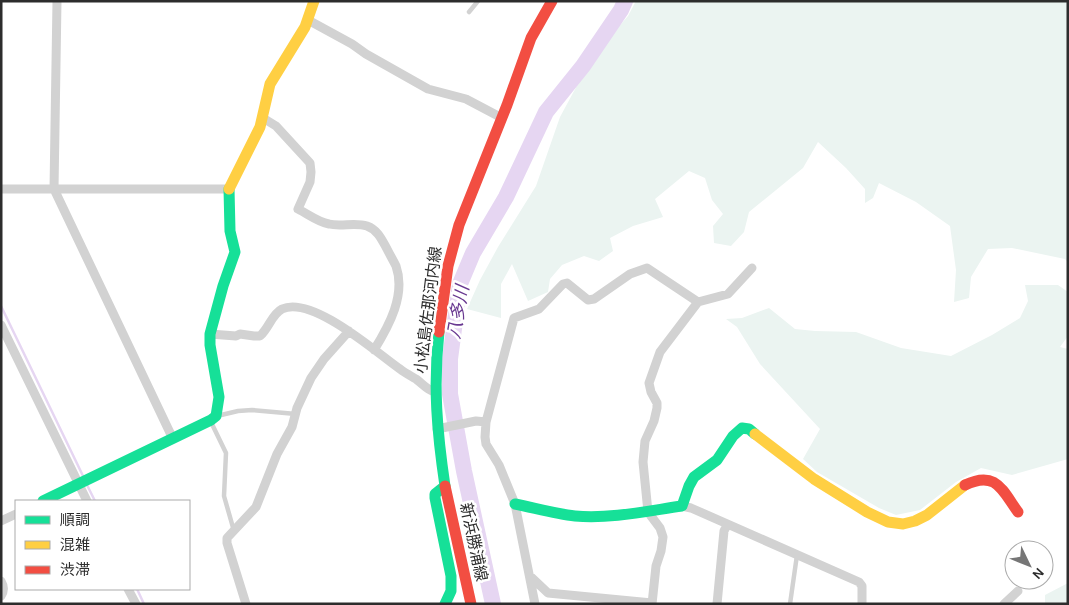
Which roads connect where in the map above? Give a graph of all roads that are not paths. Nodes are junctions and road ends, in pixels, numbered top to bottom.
1 (57, 1) edge
2 (314, 1) edge
3 (478, 1) edge
4 (552, 1) edge
5 (470, 12) dead end
6 (308, 20) junction
7 (263, 118) junction
8 (502, 118) junction
9 (1, 189) edge
10 (54, 189) junction
11 (230, 190) junction
12 (752, 268) dead end
13 (698, 302) junction
14 (1, 325) edge
15 (349, 331) junction
16 (210, 334) junction
17 (374, 350) junction
18 (435, 392) junction
19 (296, 414) junction
20 (214, 418) junction
21 (486, 422) junction
22 (440, 428) junction
23 (172, 439) junction
24 (83, 482) junction
25 (445, 486) junction
26 (45, 500) edge
27 (86, 500) edge
28 (515, 504) junction
29 (682, 506) junction
30 (648, 512) junction
31 (1018, 512) dead end
32 (15, 515) edge
33 (1, 522) edge
34 (727, 525) junction
35 (234, 531) junction
36 (797, 555) junction
37 (528, 575) junction
38 (1, 580) edge
39 (129, 590) edge
40 (1018, 591) dead end
41 (1, 596) edge
42 (652, 603) edge
43 (136, 604) edge
44 (246, 604) edge
45 (445, 604) edge
46 (471, 604) edge
47 (535, 604) edge
48 (717, 604) edge
49 (790, 604) edge
50 (862, 604) edge
51 (1004, 604) edge

1 - 10 street
2 - 6 street
3 - 5 lane
4 - 8 street, 小松島佐那河内線
6 - 7 street
6 - 8 street
7 - 11 street
7 - 17 street
8 - 18 street, 小松島佐那河内線
9 - 10 street
10 - 11 street
10 - 23 street
11 - 16 street
12 - 13 street
13 - 21 street
13 - 30 street
14 - 24 street
15 - 16 street
15 - 17 street
15 - 19 street
16 - 20 street
17 - 18 street
18 - 22 street, 小松島佐那河内線
19 - 20 lane
19 - 35 street
20 - 23 street
20 - 35 lane
21 - 22 street
21 - 28 street
22 - 25 street, 小松島佐那河内線
23 - 24 street
24 - 26 street
24 - 27 street
25 - 45 street
25 - 46 street, 新浜勝浦線
28 - 30 street
28 - 37 street
29 - 30 street
29 - 31 street
29 - 34 street
30 - 42 street
32 - 33 street
34 - 36 street
34 - 48 street
35 - 44 street
36 - 49 lane
36 - 50 street
37 - 42 street
37 - 47 street
38 - 41 street
39 - 43 street
40 - 51 street

